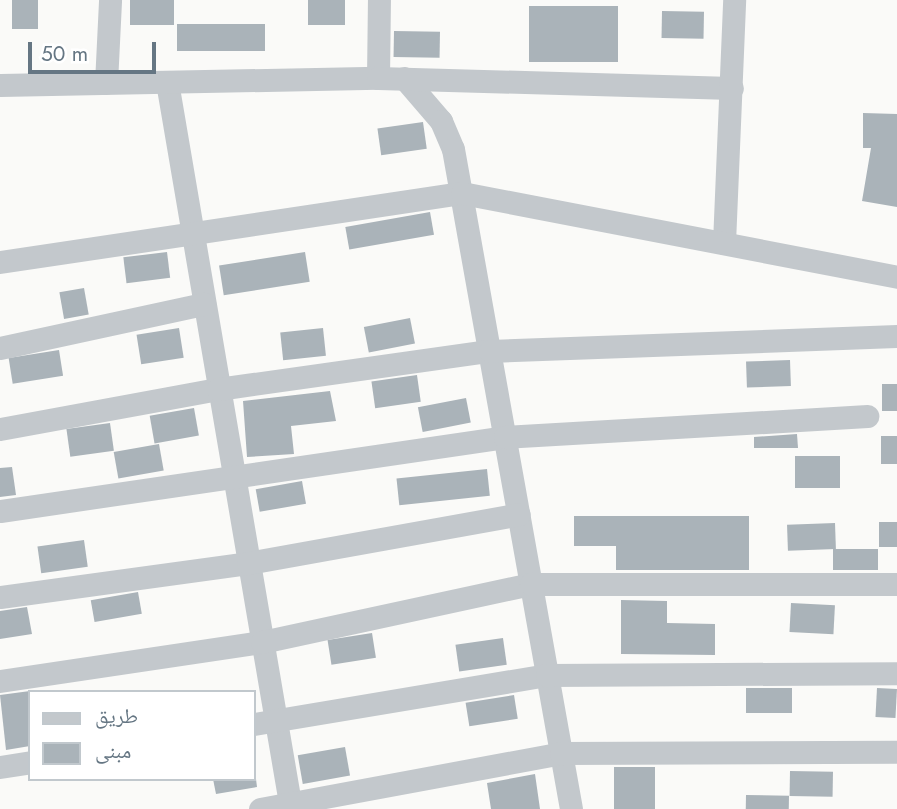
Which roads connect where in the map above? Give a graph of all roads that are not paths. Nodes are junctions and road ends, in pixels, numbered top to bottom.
1 (110, 0) edge
2 (379, 0) edge
3 (734, 0) edge
4 (378, 78) junction
5 (404, 78) junction
6 (167, 82) junction
7 (106, 83) junction
8 (0, 85) edge
9 (732, 88) junction
10 (462, 193) junction
11 (192, 231) junction
12 (724, 243) junction
13 (0, 262) edge
14 (897, 277) edge
15 (204, 304) junction
16 (897, 335) edge
17 (0, 348) edge
18 (490, 351) junction
19 (218, 389) junction
20 (867, 416) dead end
21 (0, 429) edge
22 (505, 437) junction
23 (233, 475) junction
24 (0, 511) edge
25 (519, 514) junction
26 (248, 563) junction
27 (531, 584) junction
28 (897, 584) edge
29 (0, 597) edge
30 (262, 642) junction
31 (897, 673) edge
32 (547, 675) junction
33 (0, 681) edge
34 (278, 720) junction
35 (256, 724) edge
36 (897, 752) edge
37 (561, 753) junction
38 (28, 762) edge
39 (0, 767) edge
40 (291, 806) edge
41 (260, 809) edge
42 (571, 809) edge

1 - 7 street
2 - 4 street
3 - 9 street
4 - 5 street
4 - 6 street
5 - 9 street
5 - 10 street
6 - 7 street
6 - 11 street
7 - 8 street
9 - 12 street
10 - 11 street
10 - 12 street
10 - 18 street
11 - 13 street
11 - 15 street
12 - 14 street
15 - 17 street
15 - 19 street
16 - 18 street
18 - 19 street
18 - 22 street
19 - 21 street
19 - 23 street
20 - 22 street
22 - 23 street
22 - 25 street
23 - 24 street
23 - 26 street
25 - 26 street
25 - 27 street
26 - 29 street
26 - 30 street
27 - 28 street
27 - 30 street
27 - 32 street
30 - 33 street
30 - 34 street
31 - 32 street
32 - 34 street
32 - 37 street
34 - 35 street
34 - 40 street
36 - 37 street
37 - 40 street
37 - 42 street
38 - 39 street
40 - 41 street

